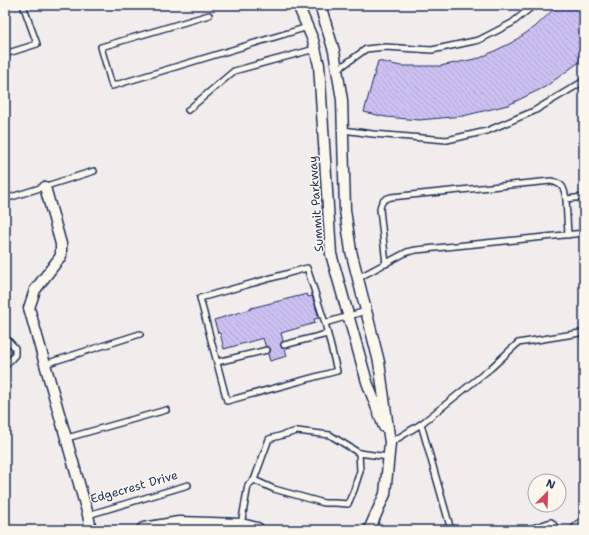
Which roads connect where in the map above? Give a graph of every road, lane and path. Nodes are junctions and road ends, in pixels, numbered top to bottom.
1 (23, 5) edge
2 (298, 5) edge
3 (320, 5) edge
4 (534, 5) edge
5 (209, 16) dead end
6 (308, 27) junction
7 (315, 49) junction
8 (5, 54) edge
9 (337, 70) junction
10 (584, 81) edge
11 (188, 110) dead end
12 (343, 130) junction
13 (94, 171) dead end
14 (45, 187) junction
15 (584, 197) edge
16 (5, 199) edge
17 (566, 199) junction
18 (584, 233) edge
19 (568, 235) junction
20 (386, 264) junction
21 (358, 278) junction
22 (366, 311) junction
23 (348, 316) junction
24 (325, 323) junction
25 (140, 334) dead end
26 (327, 334) junction
27 (584, 335) edge
28 (5, 337) edge
29 (284, 345) dead end
30 (267, 350) dead end
31 (216, 362) junction
32 (46, 364) junction
33 (5, 366) edge
34 (166, 410) dead end
35 (421, 424) junction
36 (67, 438) junction
37 (390, 443) junction
38 (359, 453) junction
39 (388, 457) junction
40 (254, 480) junction
41 (188, 485) dead end
42 (88, 515) junction
43 (584, 517) edge
44 (241, 526) junction
45 (91, 530) edge
46 (144, 530) edge
47 (257, 530) edge
48 (369, 530) edge
49 (451, 530) edge
50 (527, 530) edge
51 (558, 530) edge
52 (572, 530) edge

1 - 8 lane
2 - 6 street, Summit Parkway
3 - 9 street, Summit Parkway
4 - 9 lane
5 - 6 lane
6 - 7 street, Summit Parkway
7 - 11 lane
7 - 23 street, Summit Parkway
9 - 12 street, Summit Parkway
10 - 12 lane
12 - 21 street, Summit Parkway
13 - 14 lane
14 - 16 lane
14 - 32 street, Edgecrest Drive
15 - 17 lane
17 - 19 lane
17 - 20 lane
18 - 19 lane
19 - 20 lane
20 - 21 lane
21 - 22 street, Summit Parkway
22 - 23 lane
22 - 37 street, Summit Parkway
23 - 24 lane
23 - 37 street, Summit Parkway
24 - 26 lane
24 - 31 lane
25 - 32 lane
26 - 29 lane
26 - 31 lane
27 - 35 lane
28 - 33 lane
30 - 31 lane
32 - 36 street, Edgecrest Drive
34 - 36 lane
35 - 37 lane
35 - 49 lane
36 - 42 street, Edgecrest Drive
37 - 39 street, Summit Parkway
38 - 39 lane
38 - 40 lane
38 - 40 lane
39 - 48 street, Summit Parkway
40 - 44 lane
41 - 42 lane, Edgecrest Drive
42 - 45 street, Edgecrest Drive
43 - 52 lane
44 - 46 main road
44 - 47 main road
50 - 51 lane

